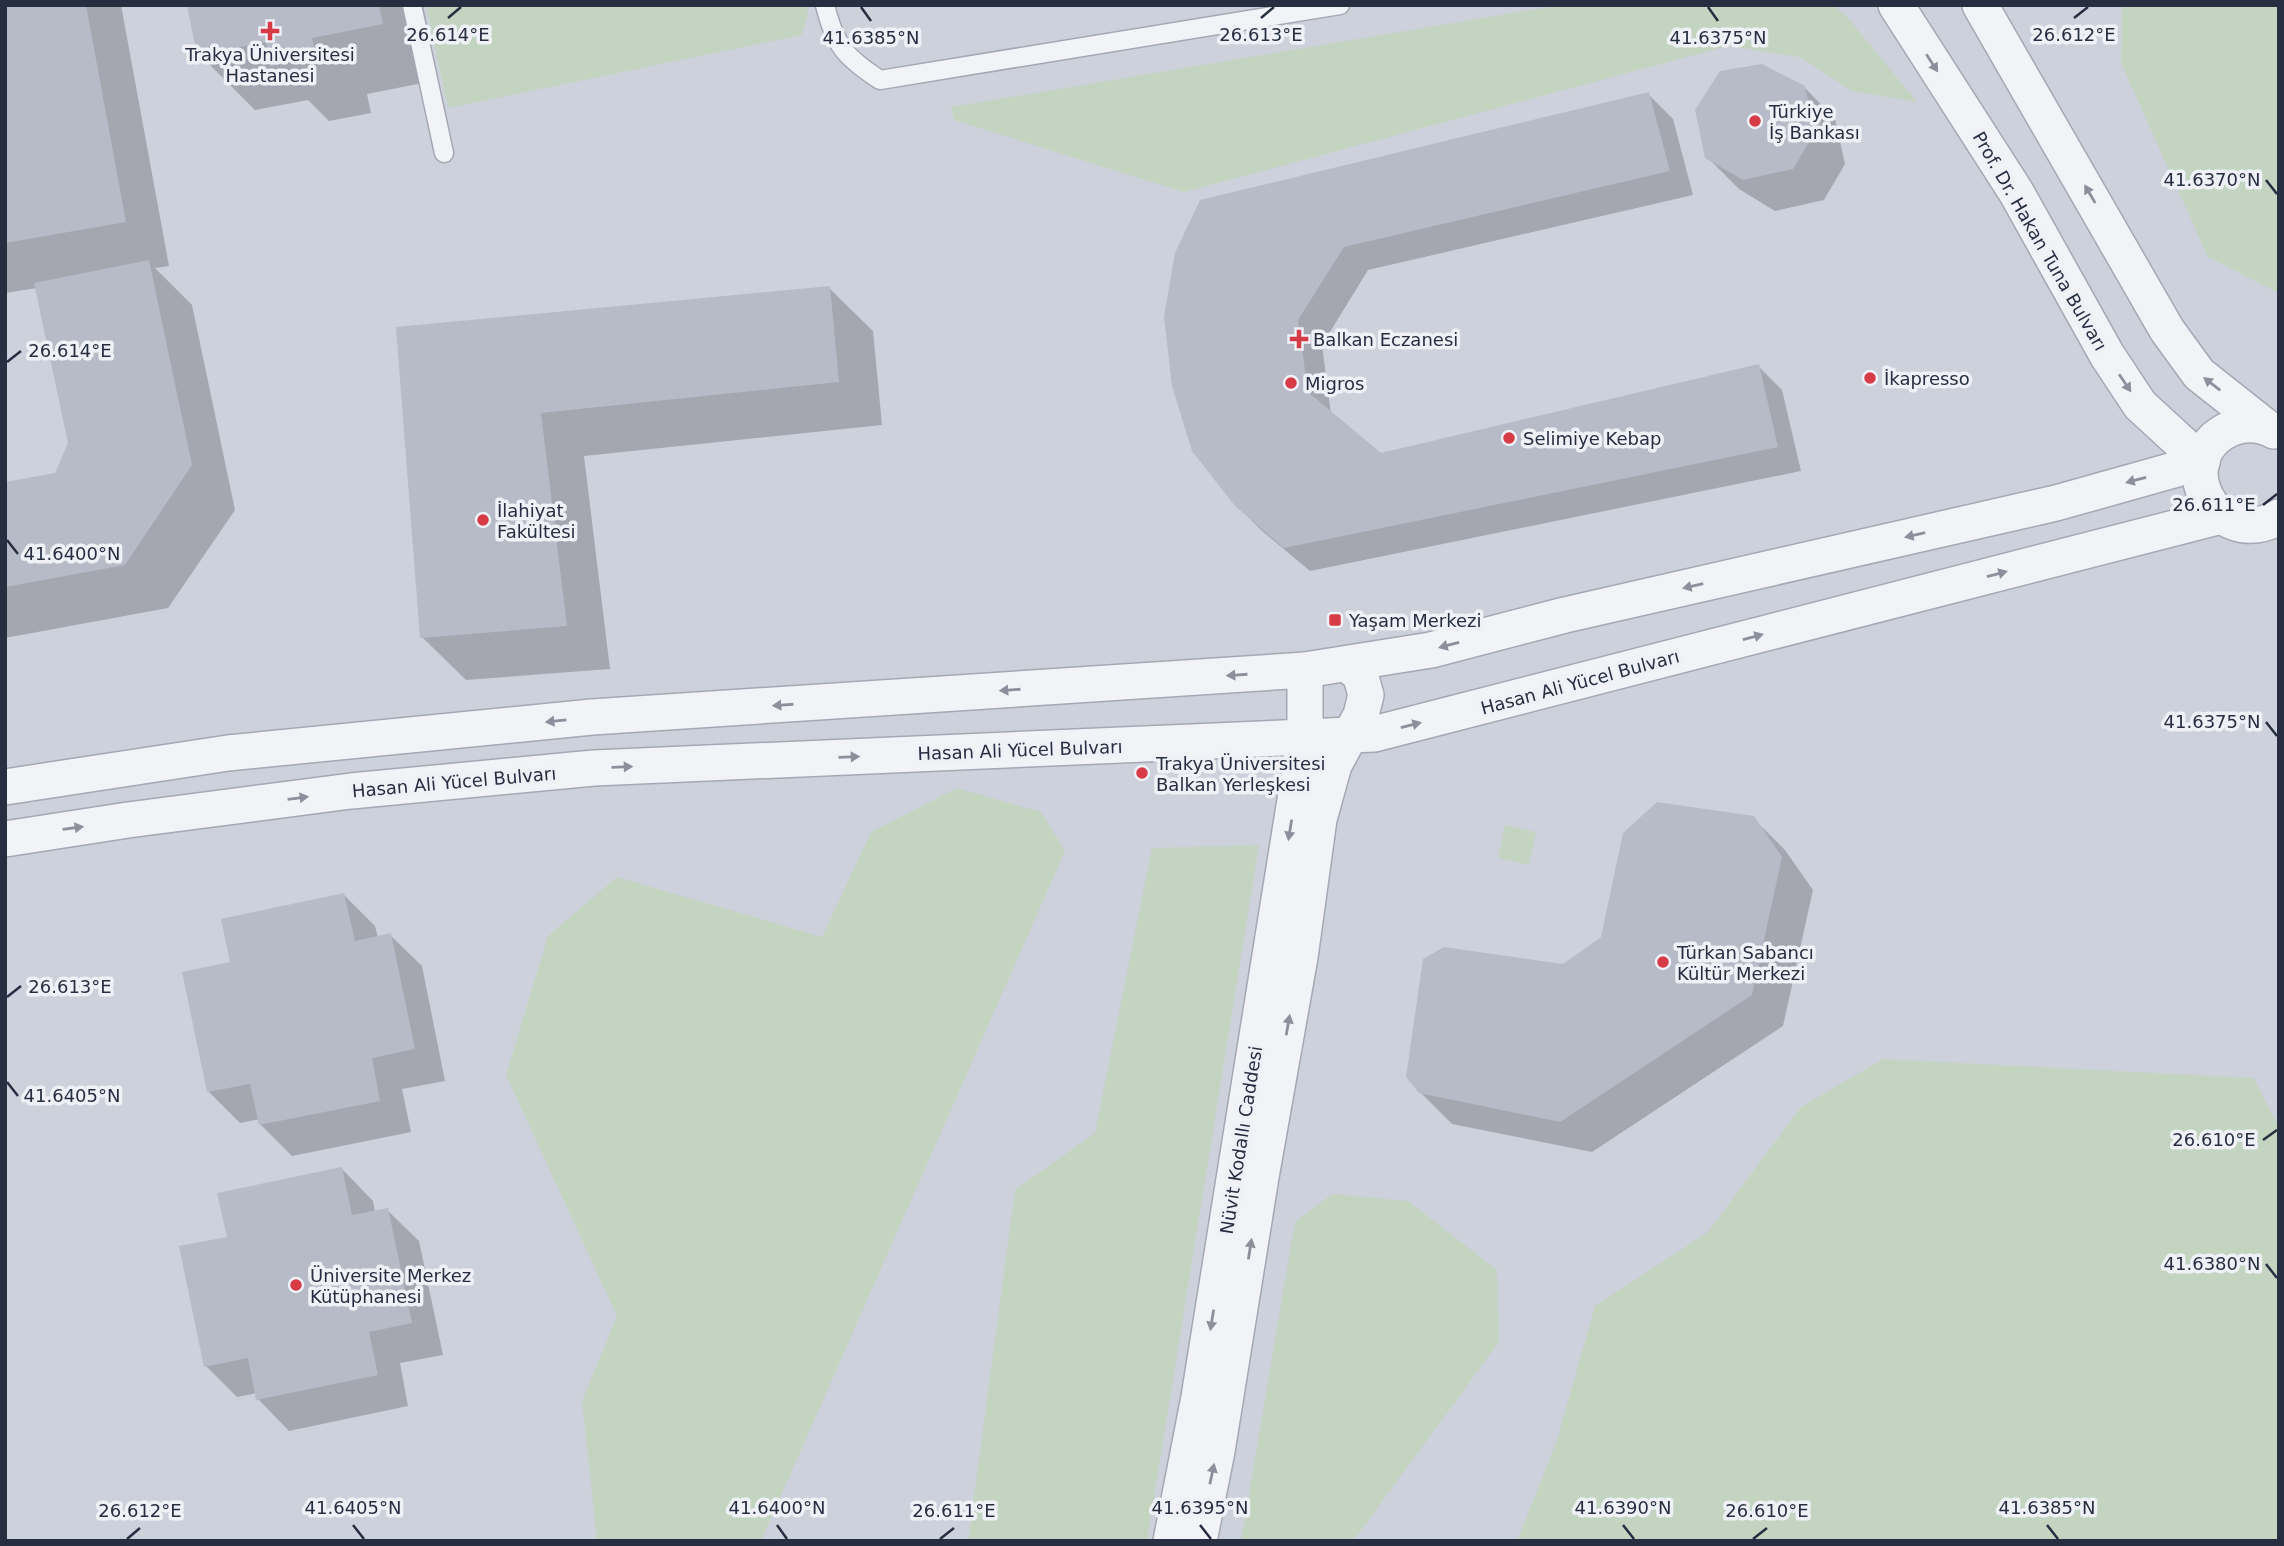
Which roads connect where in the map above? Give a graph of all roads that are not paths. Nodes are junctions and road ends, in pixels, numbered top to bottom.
1 (412, 5) edge
2 (825, 5) edge
3 (1339, 5) edge
4 (1896, 5) edge
5 (1980, 5) edge
6 (444, 153) dead end
7 (2272, 430) edge
8 (2202, 462) junction
9 (2221, 516) junction
10 (2275, 523) edge
11 (1346, 664) junction
12 (1305, 670) junction
13 (1349, 736) junction
14 (1305, 738) junction
15 (5, 787) edge
16 (5, 839) edge
17 (1171, 1541) edge
18 (1199, 1541) edge

1 - 6 lane
2 - 3 lane
4 -> 8 street, Prof. Dr. Hakan Tuna Bulvarı
7 -> 5 street
7 - 8 street
8 - 9 street
8 -> 11 street
9 - 10 street
13 -> 9 street, Hasan Ali Yücel Bulvarı
11 - 12 street
11 - 13 street
12 - 14 street, Nüvit Kodallı Caddesi
12 -> 15 street
13 - 14 street, Hasan Ali Yücel Bulvarı
18 -> 13 street
16 -> 14 street, Hasan Ali Yücel Bulvarı
14 -> 17 street, Nüvit Kodallı Caddesi

